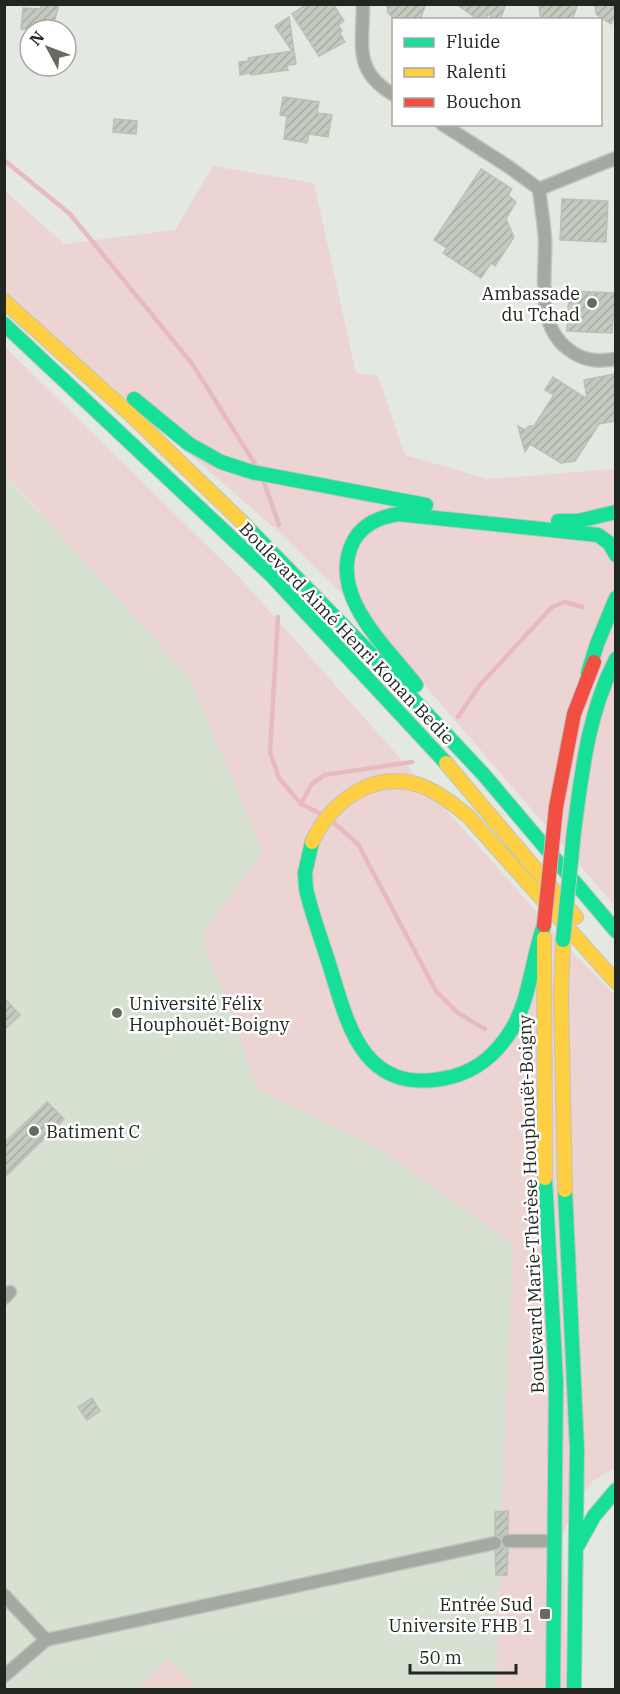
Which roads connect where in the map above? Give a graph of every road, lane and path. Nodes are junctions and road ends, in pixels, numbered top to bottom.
1 (363, 4) edge
2 (392, 94) edge
3 (445, 126) edge
4 (615, 158) edge
5 (539, 189) junction
6 (4, 301) edge
7 (4, 324) edge
8 (615, 359) edge
9 (88, 373) junction
10 (615, 512) edge
11 (615, 555) edge
12 (615, 598) edge
13 (615, 621) edge
14 (615, 659) edge
15 (588, 673) junction
16 (485, 777) junction
17 (544, 925) junction
18 (615, 931) edge
19 (615, 964) edge
20 (615, 982) edge
21 (615, 1490) edge
22 (554, 1541) junction
23 (574, 1555) junction
24 (4, 1595) edge
25 (46, 1640) junction
26 (4, 1676) edge
27 (553, 1689) edge
28 (574, 1689) edge

1 - 2 street
3 - 5 street
4 - 5 street
5 - 8 street
6 - 9 main road, Boulevard Aimé Henri Konan Bedie
7 - 19 main road, Boulevard Aimé Henri Konan Bedie
9 - 10 main road
9 - 16 main road, Boulevard Aimé Henri Konan Bedie
11 - 16 main road
12 - 15 main road
13 - 15 main road, Boulevard Marie-Thérèse Houphouët-Boigny
14 - 23 main road, Boulevard Marie-Thérèse Houphouët-Boigny, bridge
15 - 17 main road, Boulevard Marie-Thérèse Houphouët-Boigny, bridge
16 - 18 main road, Boulevard Aimé Henri Konan Bedie
17 - 20 main road
17 - 22 main road, Boulevard Marie-Thérèse Houphouët-Boigny
21 - 23 main road
22 - 25 street
22 - 27 main road, Boulevard Marie-Thérèse Houphouët-Boigny
23 - 28 main road, Boulevard Marie-Thérèse Houphouët-Boigny
24 - 25 street
25 - 26 street

